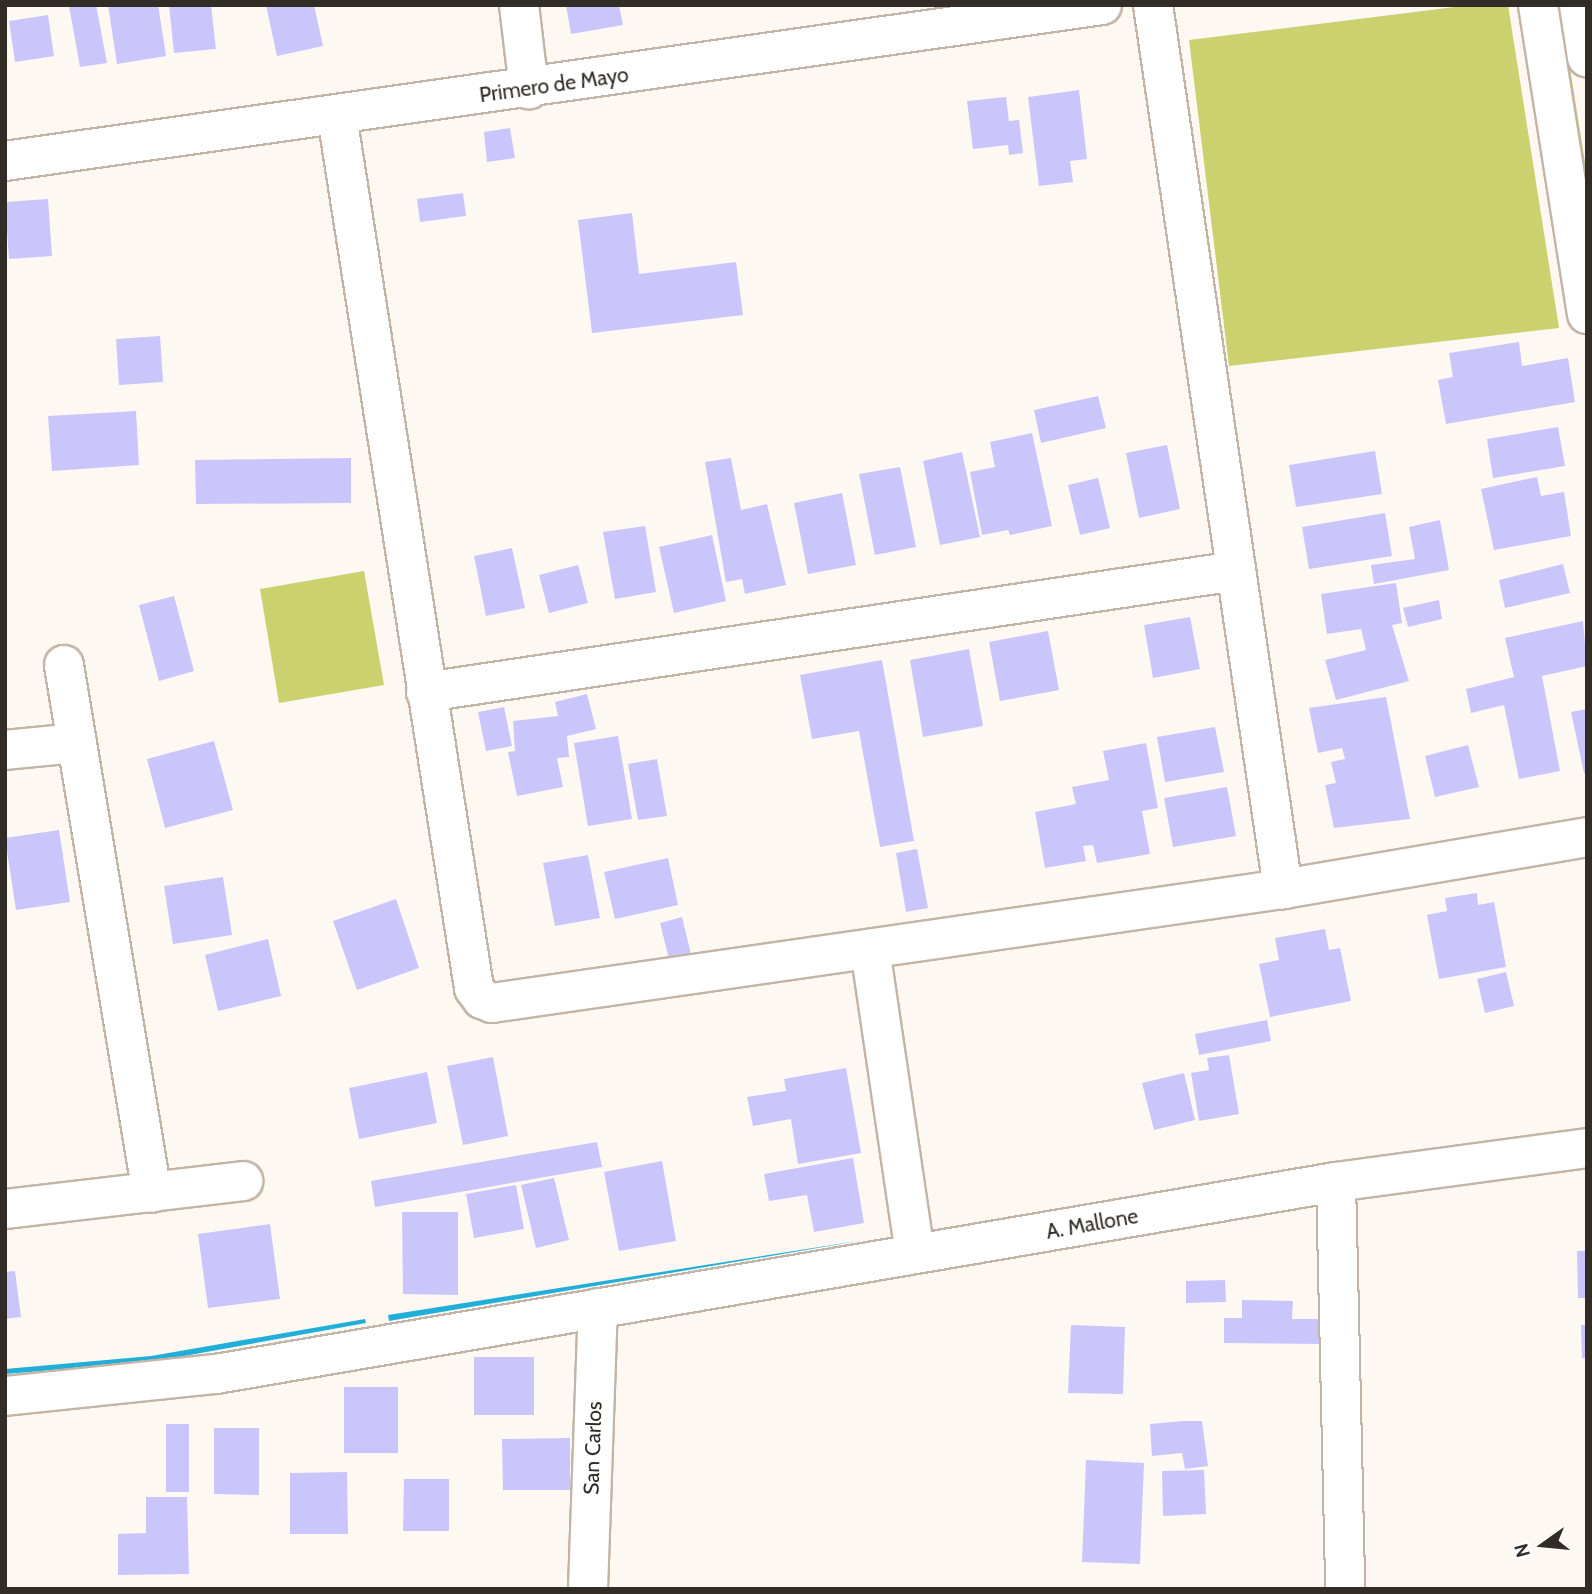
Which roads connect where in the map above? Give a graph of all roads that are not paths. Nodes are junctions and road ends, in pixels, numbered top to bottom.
1 (519, 5) edge
2 (1102, 5) edge
3 (1153, 5) edge
4 (1538, 5) edge
5 (1579, 5) edge
6 (1587, 57) edge
7 (529, 89) junction
8 (337, 116) junction
9 (5, 161) edge
10 (1587, 314) edge
11 (1236, 571) junction
12 (64, 665) dead end
13 (426, 692) junction
14 (77, 743) junction
15 (5, 750) edge
16 (1587, 837) edge
17 (1283, 889) junction
18 (870, 949) junction
19 (1587, 1149) edge
20 (243, 1181) dead end
21 (1336, 1182) junction
22 (152, 1193) junction
23 (5, 1209) edge
24 (915, 1254) junction
25 (598, 1308) junction
26 (5, 1396) edge
27 (588, 1589) edge
28 (1345, 1589) edge

1 - 7 street
2 - 7 street, Primero de Mayo
3 - 11 street
4 - 10 street
5 - 6 street
7 - 8 street, Primero de Mayo
8 - 9 street, Primero de Mayo
8 - 13 street
11 - 13 street
11 - 17 street
12 - 14 street
13 - 18 street
14 - 15 street
14 - 22 street
16 - 17 street
17 - 18 street
18 - 24 street
19 - 21 street, A. Mallone
20 - 22 street
21 - 24 street, A. Mallone
21 - 28 street
22 - 23 street
24 - 25 street, A. Mallone
25 - 26 street, A. Mallone
25 - 27 street, San Carlos

